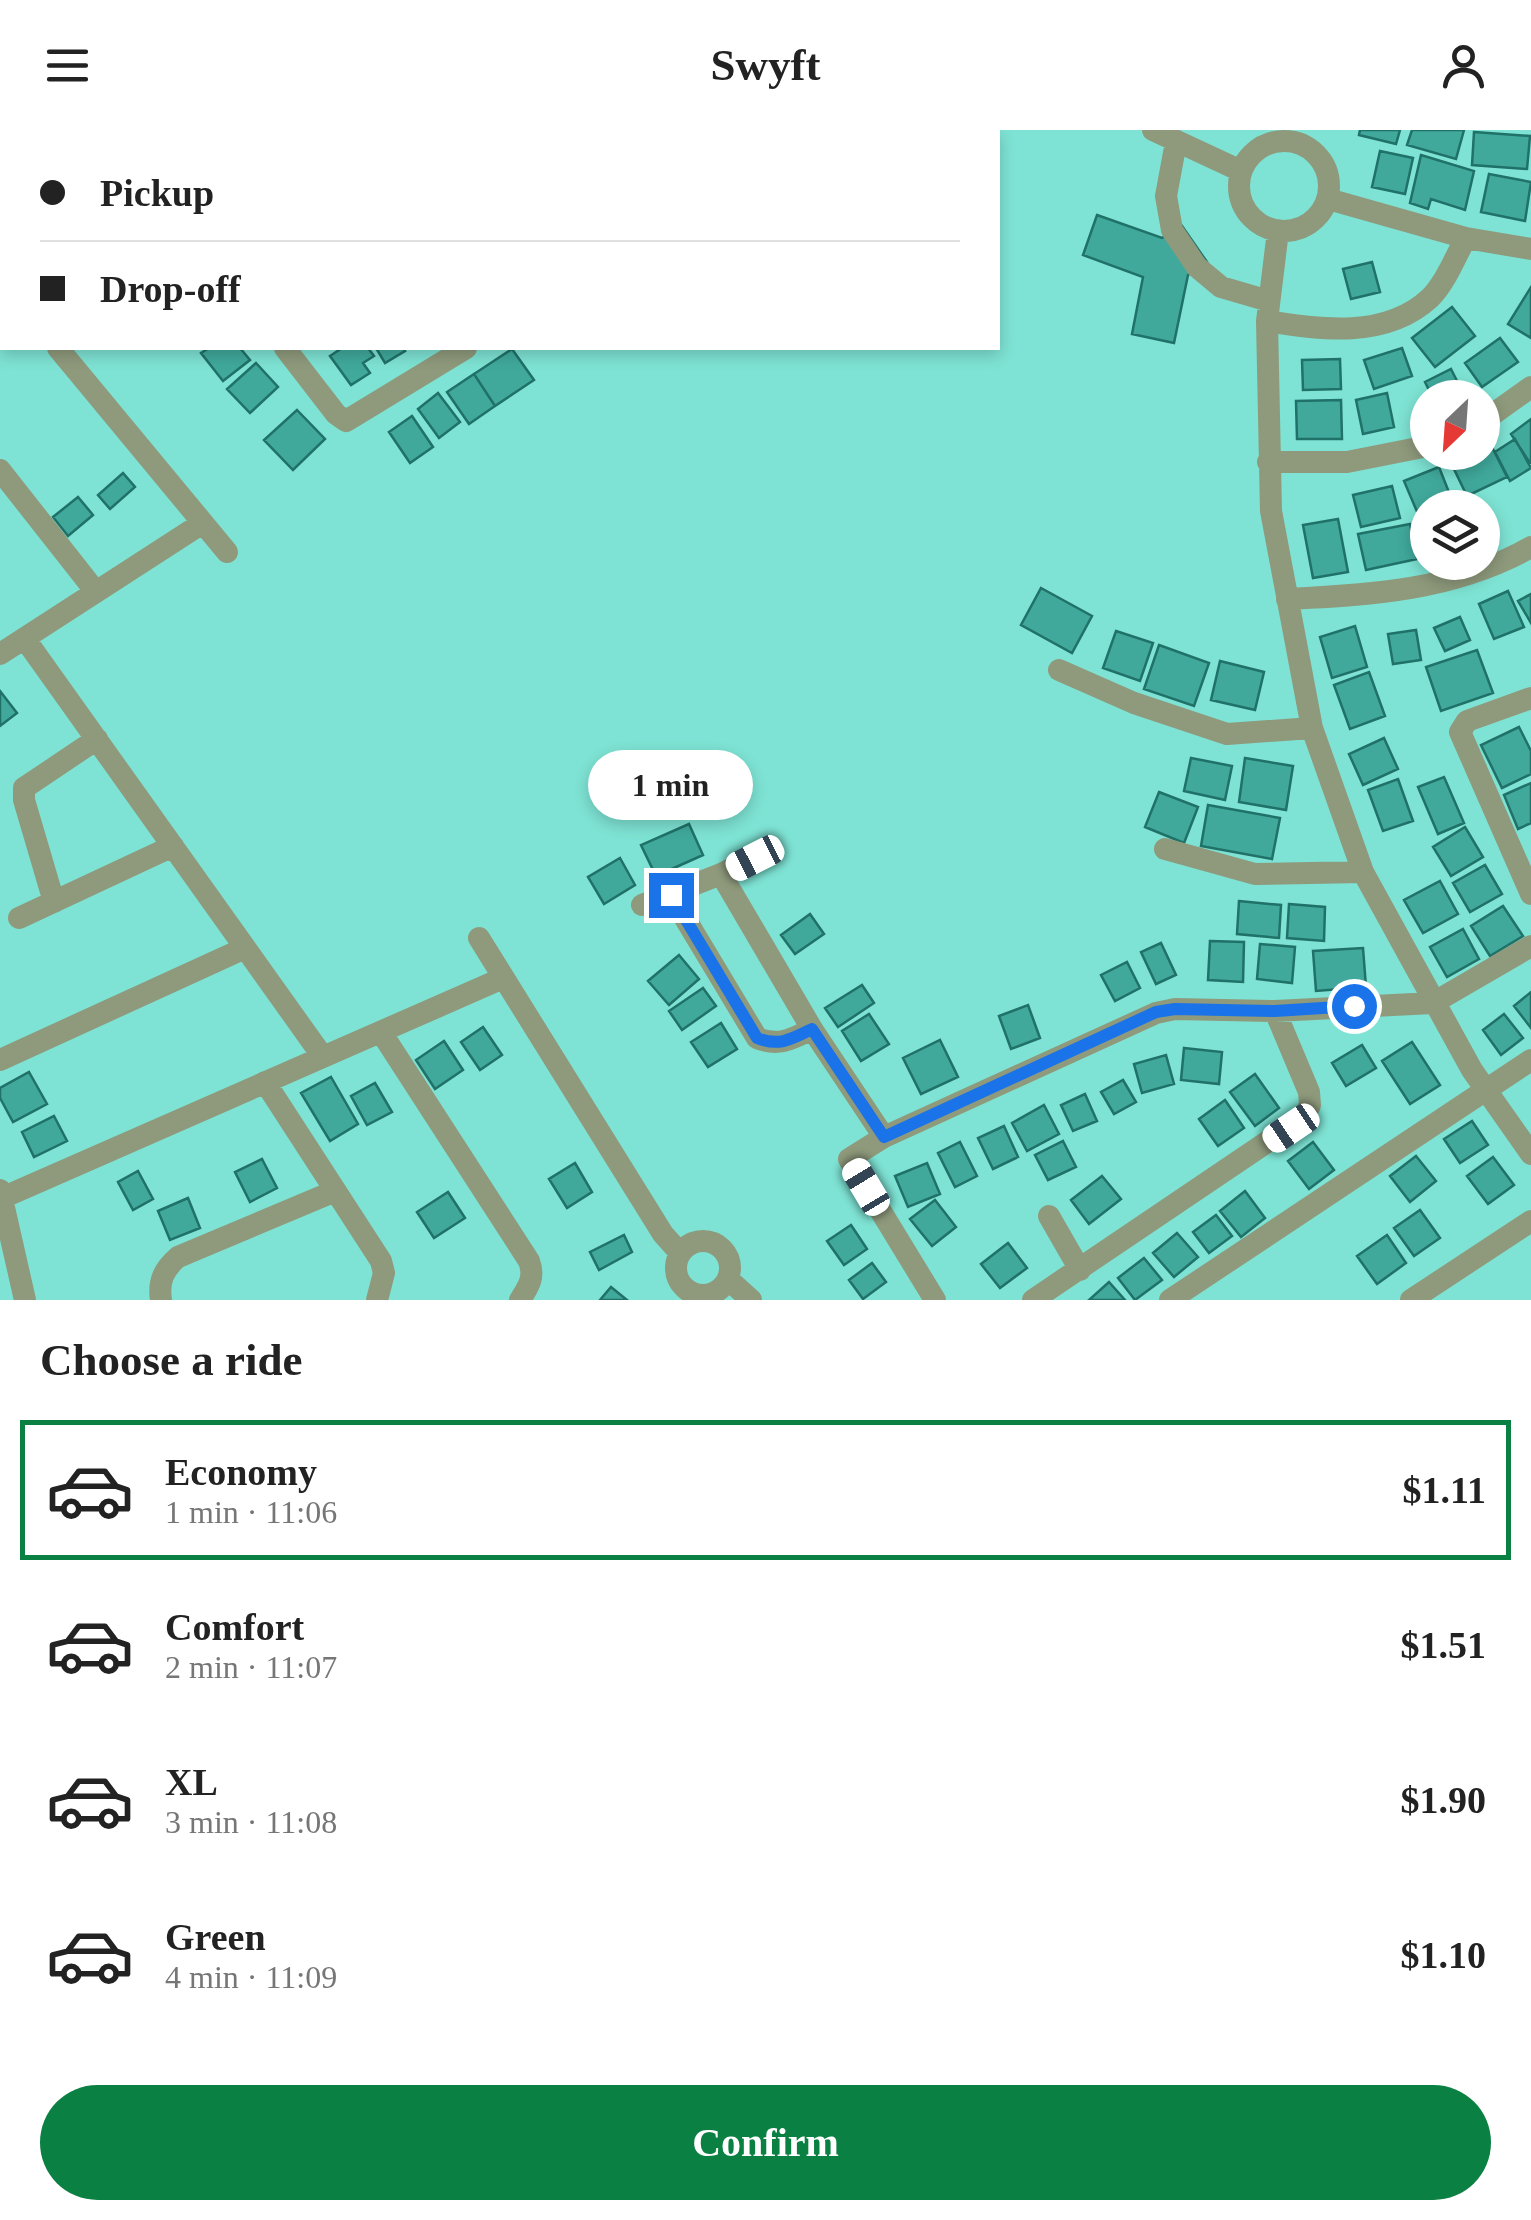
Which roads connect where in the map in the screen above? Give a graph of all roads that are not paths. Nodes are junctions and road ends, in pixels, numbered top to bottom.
1 (1153, 130) edge
2 (1305, 138) edge
3 (1176, 142) junction
4 (1240, 171) junction
5 (1328, 199) junction
6 (1278, 232) junction
7 (1466, 238) junction
8 (1531, 248) edge
9 (1268, 311) junction
10 (60, 350) edge
11 (287, 350) edge
12 (463, 350) edge
13 (1531, 387) edge
14 (1500, 409) edge
15 (1410, 450) edge
16 (1268, 462) junction
17 (0, 470) edge
18 (201, 524) junction
19 (1531, 547) edge
20 (228, 552) dead end
21 (96, 592) junction
22 (1287, 599) junction
23 (25, 639) junction
24 (0, 654) edge
25 (1059, 670) dead end
26 (1531, 698) edge
27 (1312, 728) junction
28 (96, 739) junction
29 (173, 846) junction
30 (1165, 849) dead end
31 (755, 858) dead end
32 (1363, 872) junction
33 (722, 874) junction
34 (1531, 894) edge
35 (671, 895) junction
36 (54, 902) junction
37 (642, 905) dead end
38 (18, 918) dead end
39 (478, 938) dead end
40 (1531, 946) edge
41 (246, 948) junction
42 (503, 978) junction
43 (1433, 1002) junction
44 (1275, 1011) junction
45 (812, 1029) junction
46 (380, 1032) junction
47 (323, 1057) junction
48 (0, 1060) edge
49 (1531, 1060) edge
50 (265, 1082) junction
51 (1486, 1090) junction
52 (884, 1137) junction
53 (1531, 1154) edge
54 (335, 1191) junction
55 (1, 1194) edge
56 (1049, 1216) dead end
57 (1531, 1221) edge
58 (680, 1253) junction
59 (1080, 1270) junction
60 (728, 1280) junction
61 (681, 1294) edge
62 (24, 1300) edge
63 (161, 1300) edge
64 (377, 1300) edge
65 (520, 1300) edge
66 (751, 1300) edge
67 (935, 1300) edge
68 (1033, 1300) edge
69 (1170, 1300) edge
70 (1411, 1300) edge

1 - 3 street
2 - 4 street
2 - 5 street
3 - 4 street
3 - 9 street
4 - 6 street
5 - 6 street
5 - 7 street
6 - 9 street
7 - 8 street
7 - 9 street
9 - 16 street
10 - 18 street
11 - 12 street
13 - 14 street
15 - 16 street
16 - 22 street
17 - 21 street
18 - 20 street
18 - 21 street
19 - 22 street
21 - 23 street
22 - 27 street
23 - 24 street
23 - 28 street
25 - 27 street
26 - 34 street
27 - 32 street
28 - 29 street
28 - 36 street
29 - 36 street
29 - 41 street
30 - 32 street
31 - 33 street
32 - 43 street
33 - 35 street
33 - 45 street
35 - 37 street
35 - 45 street
36 - 38 street
39 - 42 street
40 - 43 street
41 - 47 street
41 - 48 street
42 - 46 street
42 - 58 street
43 - 44 street
43 - 51 street
44 - 52 street
44 - 59 street
45 - 52 street
46 - 47 street
46 - 65 street
47 - 50 street
49 - 51 street
50 - 54 street
50 - 55 street
51 - 53 street
51 - 69 street
52 - 67 street
54 - 63 street
54 - 64 street
55 - 62 street
56 - 59 street
57 - 70 street
58 - 60 street
58 - 61 street
59 - 68 street
60 - 61 street
60 - 66 street

